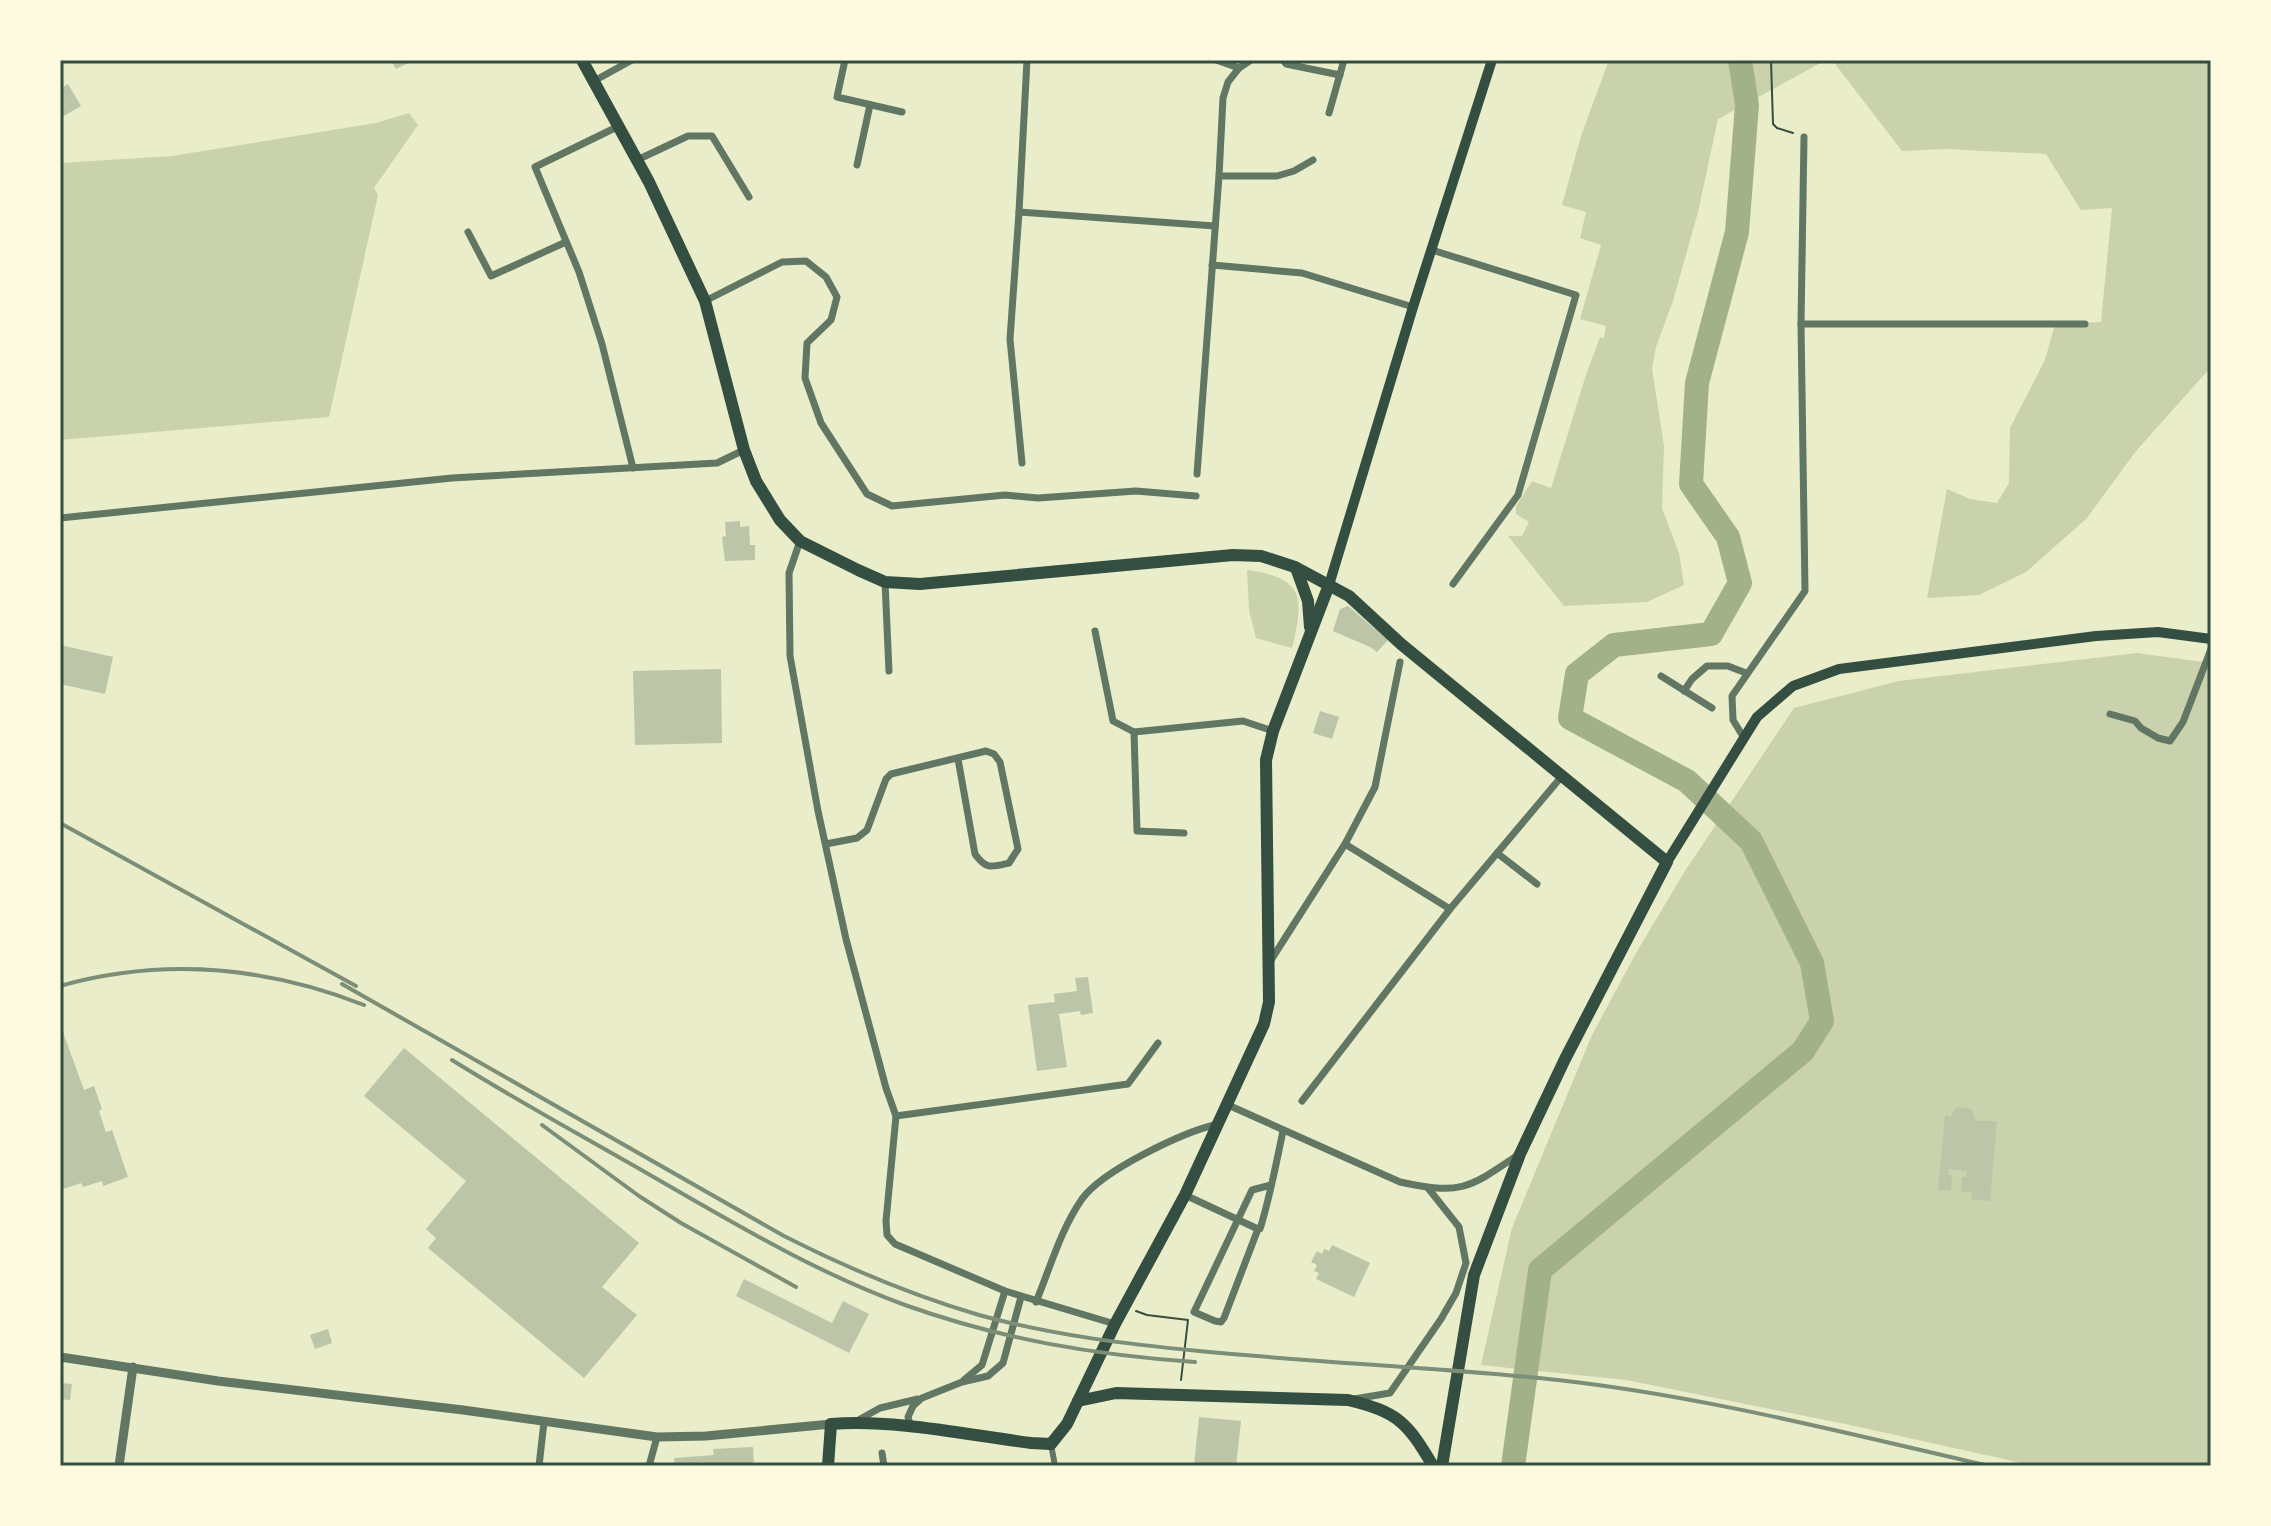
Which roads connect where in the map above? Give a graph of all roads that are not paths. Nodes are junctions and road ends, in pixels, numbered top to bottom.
1 (582, 60) edge
2 (632, 60) edge
3 (845, 60) edge
4 (1027, 60) edge
5 (1216, 60) edge
6 (1251, 60) edge
7 (1283, 60) edge
8 (1344, 60) edge
9 (1492, 60) edge
10 (1239, 68) junction
11 (1340, 75) junction
12 (594, 81) junction
13 (870, 105) junction
14 (902, 112) dead end
15 (1329, 113) dead end
16 (619, 126) junction
17 (1804, 137) road end
18 (637, 160) junction
19 (1313, 160) dead end
20 (857, 165) dead end
21 (1219, 176) junction
22 (749, 197) dead end
23 (1019, 212) junction
24 (1215, 226) junction
25 (468, 232) dead end
26 (566, 242) junction
27 (1432, 250) junction
28 (1212, 265) junction
29 (705, 301) junction
30 (1413, 307) junction
31 (1801, 324) junction
32 (2085, 324) dead end
33 (744, 450) junction
34 (1022, 463) dead end
35 (633, 468) junction
36 (1197, 474) dead end
37 (1196, 496) dead end
38 (60, 518) edge
39 (800, 541) junction
40 (1295, 567) junction
41 (885, 582) junction
42 (1453, 584) dead end
43 (1329, 585) junction
44 (1095, 631) dead end
45 (1310, 634) junction
46 (2211, 639) edge
47 (2211, 649) edge
48 (1400, 662) dead end
49 (889, 671) dead end
50 (1746, 673) junction
51 (1661, 676) dead end
52 (1684, 691) junction
53 (1712, 708) dead end
54 (2110, 714) dead end
55 (1273, 731) junction
56 (1134, 732) junction
57 (1744, 738) junction
58 (958, 759) junction
59 (1562, 776) junction
60 (1184, 833) dead end
61 (826, 844) junction
62 (1345, 844) junction
63 (1497, 853) junction
64 (1667, 862) junction
65 (1537, 884) dead end
66 (1450, 909) junction
67 (1269, 965) junction
68 (1158, 1043) dead end
69 (1302, 1101) dead end
70 (1228, 1105) junction
71 (896, 1116) junction
72 (1220, 1123) junction
73 (1283, 1131) junction
74 (1520, 1154) junction
75 (1271, 1185) junction
76 (1428, 1188) junction
77 (1185, 1195) junction
78 (1238, 1219) junction
79 (1258, 1229) junction
80 (1005, 1291) junction
81 (1021, 1297) junction
82 (1036, 1302) junction
83 (1115, 1324) junction
84 (60, 1357) edge
85 (133, 1367) junction
86 (962, 1382) junction
87 (922, 1398) junction
88 (1348, 1400) junction
89 (1078, 1401) junction
90 (544, 1422) junction
91 (853, 1423) junction
92 (831, 1424) junction
93 (911, 1428) junction
94 (657, 1437) junction
95 (1051, 1444) junction
96 (882, 1453) dead end
97 (119, 1466) edge
98 (539, 1466) edge
99 (649, 1466) edge
100 (828, 1466) edge
101 (884, 1466) edge
102 (1055, 1466) edge
103 (1433, 1466) edge
104 (1442, 1466) edge

1 - 12 main road
2 - 12 street
3 - 13 street
4 - 23 street
5 - 10 street
6 - 10 street
7 - 11 street
8 - 11 street
9 - 27 main road
10 - 21 street
11 - 15 street
12 - 16 main road
13 - 14 street
13 - 20 street
16 - 18 main road
16 - 26 street
17 - 31 street
18 - 22 street
18 - 29 main road
19 - 21 street
21 - 24 street
23 - 24 street
23 - 34 street
24 - 28 street
25 - 26 street
26 - 35 street
27 - 30 main road
27 - 42 street
28 - 30 street
28 - 36 street
29 - 33 main road
29 - 37 street
30 - 43 main road
31 - 32 street
31 - 50 street
33 - 35 street
33 - 39 main road
35 - 38 street
39 - 41 main road
39 - 61 street
40 - 41 main road
40 - 43 main road
40 - 45 main road
41 - 49 street
43 - 45 main road
43 - 59 main road
44 - 56 street
45 - 55 main road
46 - 57 main road
47 - 54 street
48 - 62 street
50 - 52 street
50 - 57 street
51 - 52 street
52 - 53 street
55 - 56 street
55 - 67 main road
56 - 60 street
57 - 64 main road
58 - 58 street
58 - 61 street
59 - 63 street
59 - 64 main road
61 - 71 street
62 - 66 street
62 - 67 street
63 - 65 street
63 - 66 street
64 - 74 main road
66 - 69 street
67 - 70 main road
68 - 71 street
70 - 72 main road
70 - 73 street
71 - 80 street
72 - 77 main road
72 - 82 street
73 - 75 street
73 - 76 street
74 - 76 street
74 - 104 main road
75 - 78 street
75 - 79 street
76 - 88 street
77 - 78 street
77 - 83 main road
78 - 79 street
78 - 79 street
80 - 81 street
80 - 86 street
81 - 82 street
81 - 86 street
82 - 83 street
83 - 89 main road
84 - 85 street
85 - 90 street
85 - 97 street
86 - 87 street
87 - 91 street
87 - 93 street
88 - 89 main road
88 - 103 main road
89 - 95 main road
90 - 94 street
90 - 98 street
91 - 92 main road
91 - 93 main road
92 - 94 street
92 - 100 main road
93 - 95 main road
94 - 99 street
95 - 102 street
96 - 101 street

